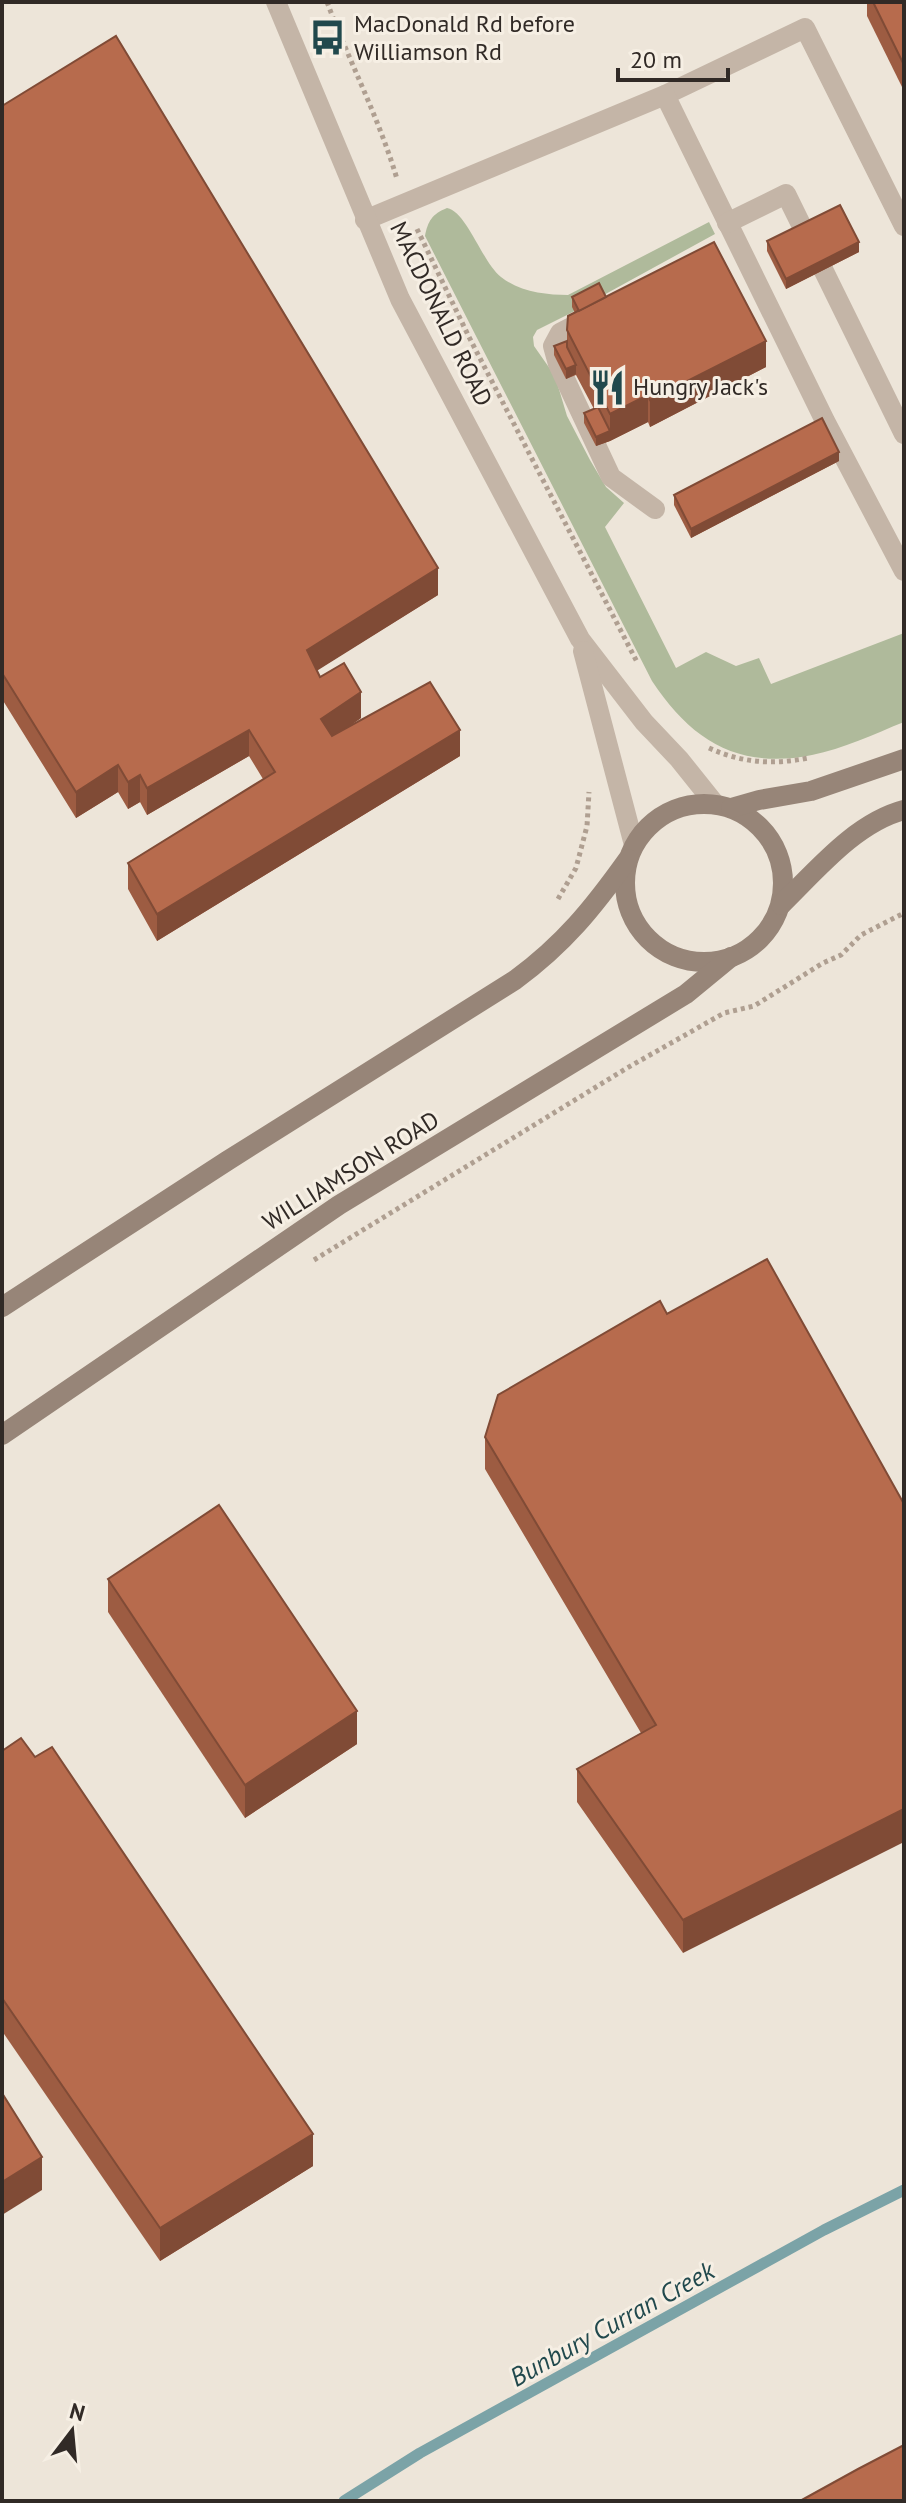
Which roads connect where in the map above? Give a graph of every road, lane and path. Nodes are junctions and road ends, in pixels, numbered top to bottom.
1 (276, 2) edge
2 (327, 2) edge
3 (665, 95) junction
4 (404, 204) junction
5 (365, 220) junction
6 (727, 223) junction
7 (904, 226) edge
8 (614, 305) edge
9 (904, 434) edge
10 (655, 509) dead end
11 (904, 571) edge
12 (580, 639) junction
13 (640, 668) dead end
14 (703, 744) dead end
15 (815, 757) dead end
16 (904, 759) edge
17 (589, 787) dead end
18 (723, 806) junction
19 (904, 810) edge
20 (631, 852) junction
21 (781, 905) junction
22 (553, 907) dead end
23 (904, 913) edge
24 (731, 957) junction
25 (313, 1261) dead end
26 (2, 1307) edge
27 (2, 1435) edge

1 - 5 street, MACDONALD ROAD
2 - 4 path
3 - 4 street
3 - 6 street
3 - 7 street
4 - 5 street
4 - 13 path
5 - 12 street, MACDONALD ROAD
6 - 9 street
6 - 11 street
8 - 10 street
12 - 18 street, MACDONALD ROAD
12 - 20 street, MACDONALD ROAD
14 - 15 path
16 - 18 main road
17 - 22 path
18 - 20 main road
18 - 21 main road
19 - 21 main road
20 - 24 main road
20 - 26 main road
21 - 24 main road
23 - 25 path
24 - 27 main road, WILLIAMSON ROAD

